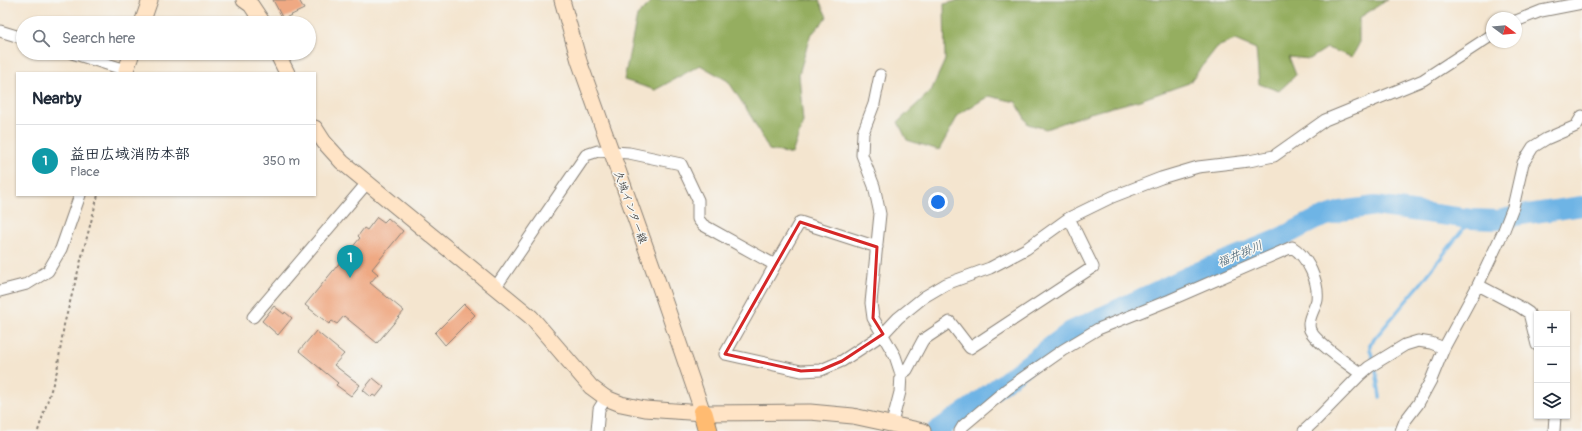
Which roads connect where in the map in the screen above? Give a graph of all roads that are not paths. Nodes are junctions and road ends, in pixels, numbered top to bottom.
1 (150, 0) edge
2 (562, 0) edge
3 (249, 2) edge
4 (1582, 3) edge
5 (144, 16) edge
6 (258, 16) edge
7 (1522, 19) edge
8 (0, 31) edge
9 (16, 36) edge
10 (1486, 39) edge
11 (93, 60) edge
12 (129, 60) edge
13 (280, 60) edge
14 (125, 71) edge
15 (286, 72) edge
16 (880, 75) dead end
17 (1582, 116) edge
18 (316, 130) edge
19 (611, 152) junction
20 (367, 184) junction
21 (80, 196) edge
22 (1069, 218) junction
23 (876, 247) junction
24 (775, 265) junction
25 (1478, 285) junction
26 (495, 288) junction
27 (0, 291) edge
28 (253, 316) dead end
29 (1534, 333) edge
30 (883, 334) junction
31 (1444, 348) junction
32 (901, 374) junction
33 (1361, 374) junction
34 (606, 398) junction
35 (1555, 419) edge
36 (705, 422) edge
37 (892, 423) junction
38 (596, 431) edge
39 (923, 431) edge
40 (960, 431) edge
41 (1304, 431) edge
42 (1401, 431) edge
43 (1554, 431) edge

1 - 5 street
2 - 19 street, 久城インター線
3 - 6 street
4 - 7 street
8 - 9 street
10 - 22 street
11 - 14 street
12 - 14 street
13 - 15 street
16 - 23 street
17 - 25 street
18 - 20 street
19 - 24 street
19 - 26 street
19 - 36 street, 久城インター線
20 - 26 street
20 - 28 street
21 - 27 street
22 - 30 street
22 - 32 street
23 - 24 street
23 - 30 street
24 - 30 street
25 - 29 street
25 - 31 street
26 - 34 street
30 - 32 street
31 - 33 street
31 - 42 street
32 - 37 street
33 - 40 street
33 - 41 street
34 - 36 street
34 - 38 street
35 - 43 street
36 - 37 street
37 - 39 street

